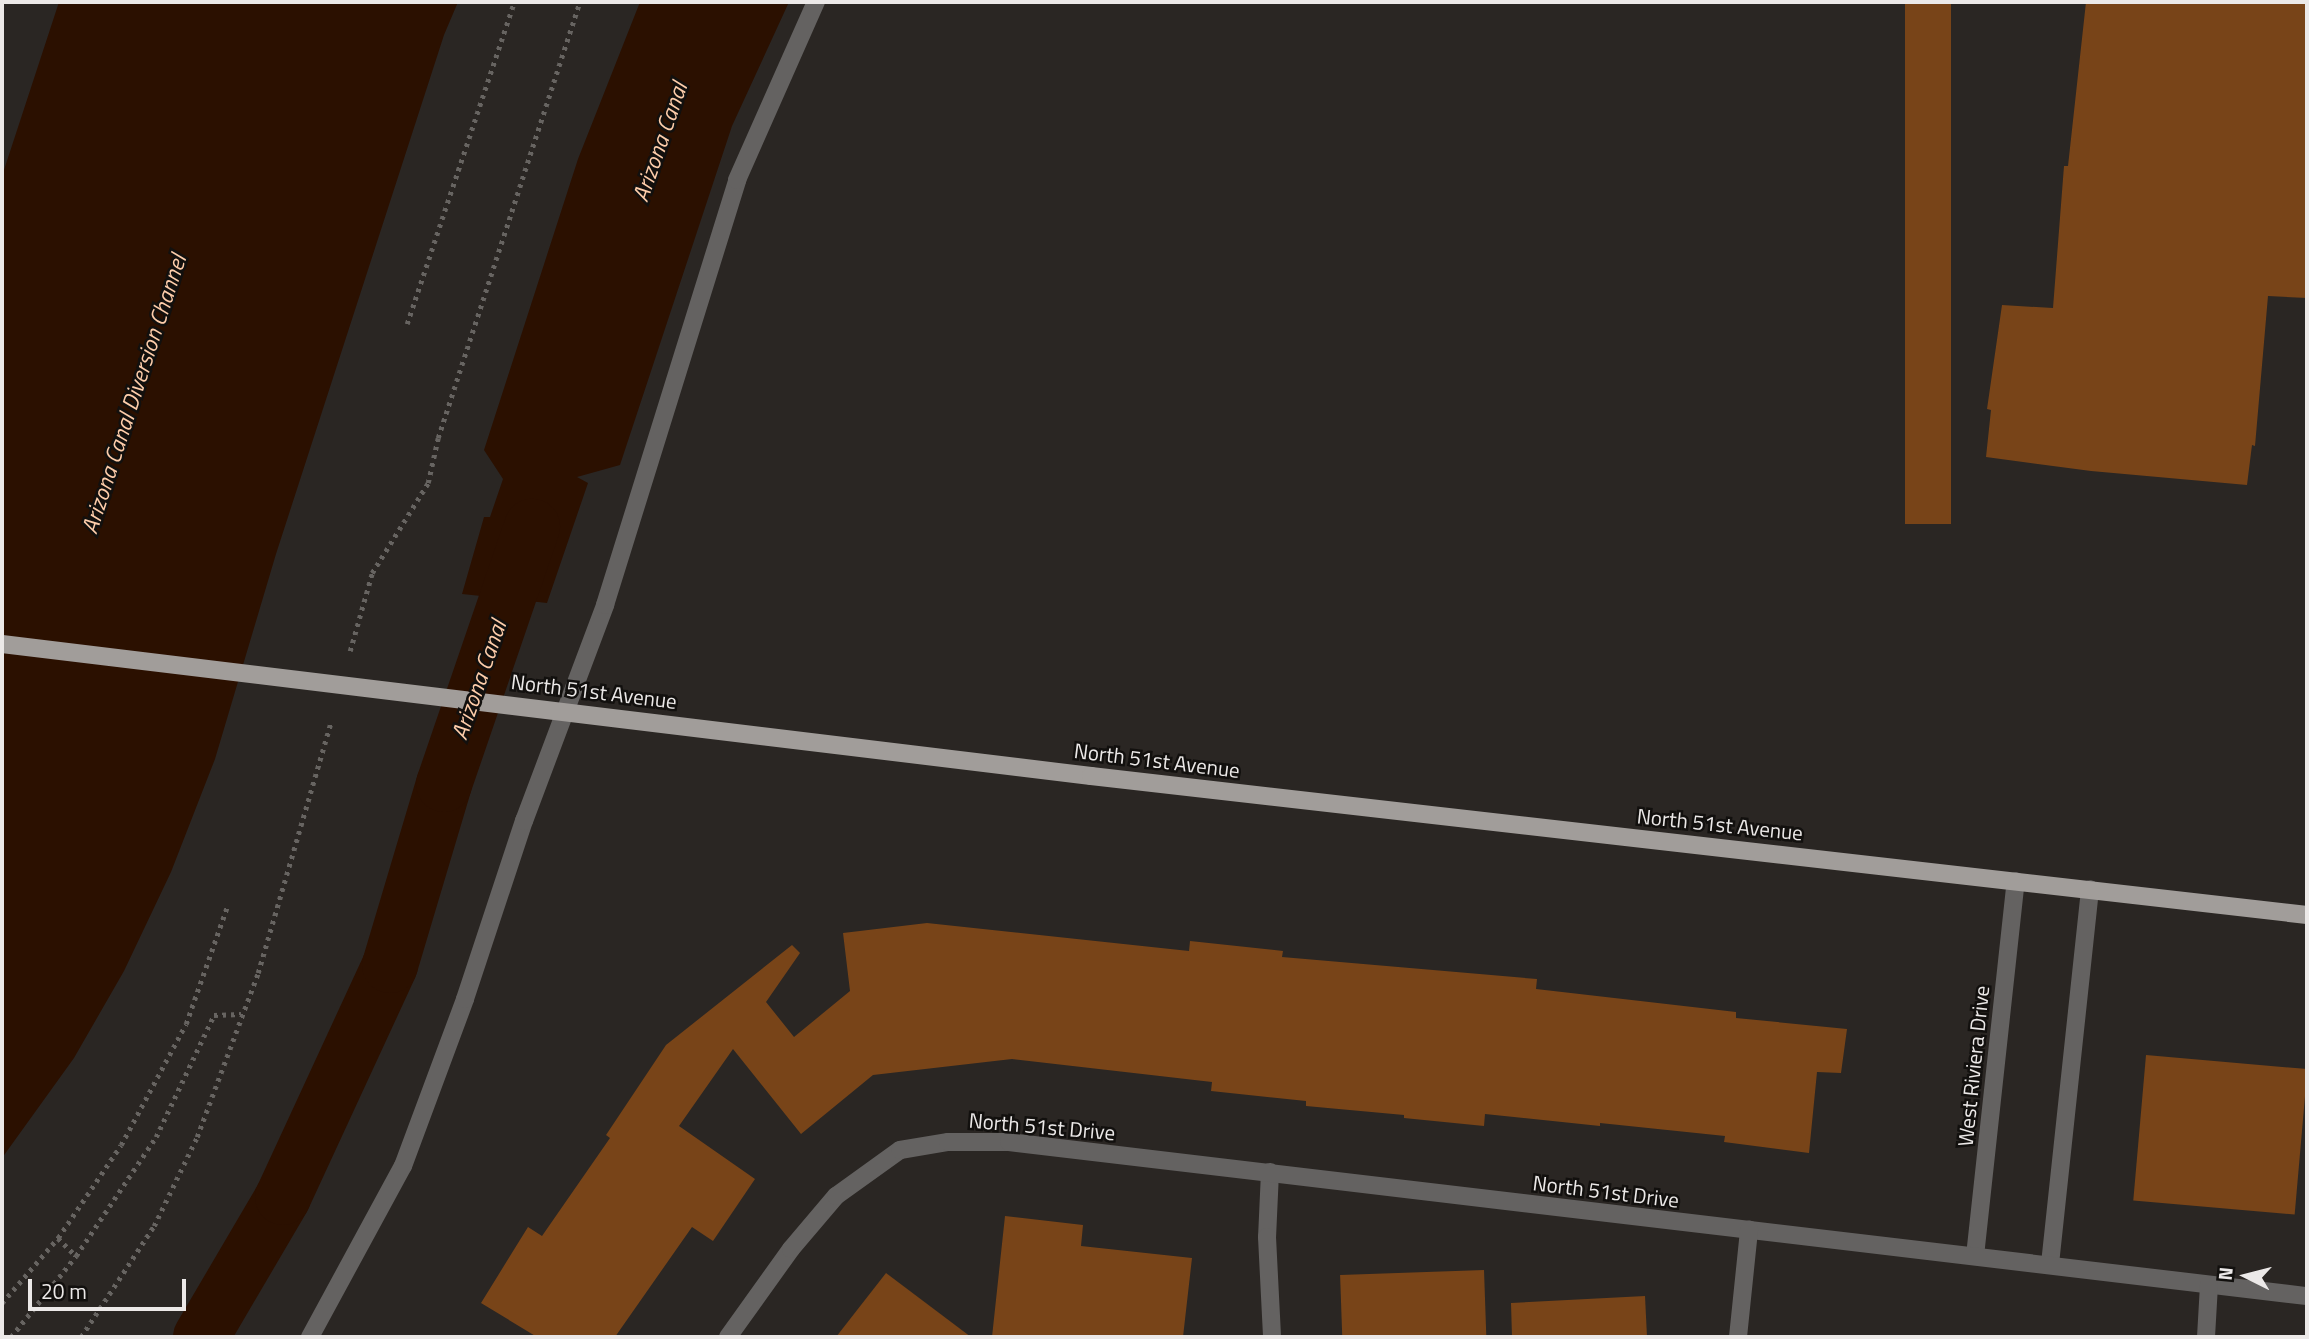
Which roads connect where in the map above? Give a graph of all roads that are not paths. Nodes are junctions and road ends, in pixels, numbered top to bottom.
1 (816, 2) edge
2 (2, 644) edge
3 (566, 710) junction
4 (2016, 881) junction
5 (2090, 889) junction
6 (2307, 915) edge
7 (1270, 1172) junction
8 (1749, 1230) junction
9 (1975, 1256) junction
10 (2050, 1264) junction
11 (2209, 1285) junction
12 (2307, 1296) edge
13 (310, 1337) edge
14 (728, 1337) edge
15 (1272, 1337) edge
16 (1738, 1337) edge
17 (2206, 1337) edge

1 - 3 street
2 - 3 main road, North 51st Avenue
3 - 4 main road, North 51st Avenue
3 - 13 street
4 - 5 main road, North 51st Avenue
4 - 9 street, West Riviera Drive
5 - 6 main road, North 51st Avenue
5 - 10 street
7 - 8 street, North 51st Drive
7 - 14 street, North 51st Drive
7 - 15 street
8 - 9 street, North 51st Drive
8 - 16 street
9 - 10 street, North 51st Drive
10 - 11 street, North 51st Drive
11 - 12 street, North 51st Drive
11 - 17 street

